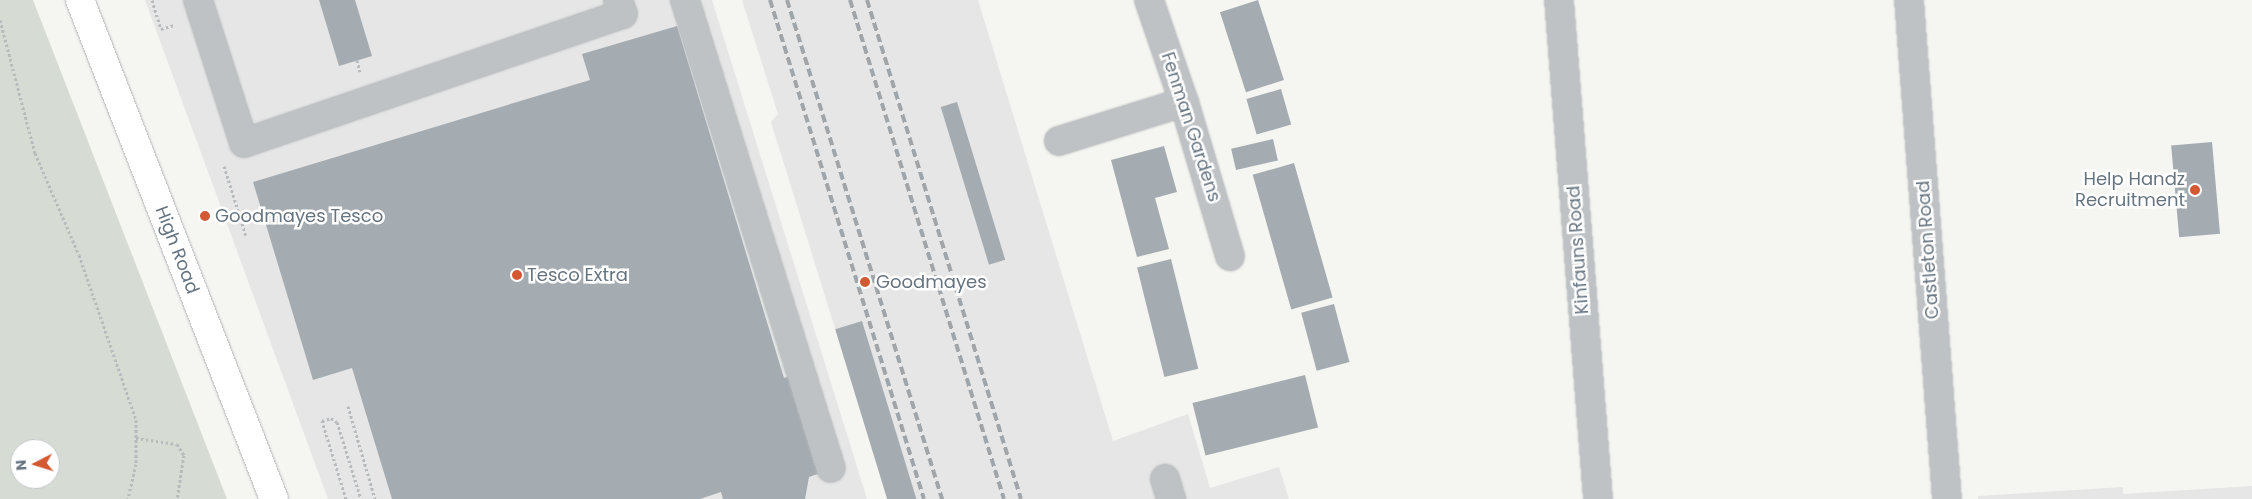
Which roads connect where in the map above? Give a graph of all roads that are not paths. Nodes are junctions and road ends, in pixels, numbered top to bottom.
1 (80, 0) edge
2 (198, 0) edge
3 (685, 0) edge
4 (1149, 0) edge
5 (1559, 0) edge
6 (1909, 0) edge
7 (620, 7) edge
8 (1184, 102) junction
9 (1059, 140) dead end
10 (1230, 256) dead end
11 (831, 468) dead end
12 (274, 499) edge
13 (1598, 499) edge
14 (1947, 499) edge

1 - 12 main road, High Road
2 - 7 street
3 - 11 street
4 - 8 street, Fenman Gardens
5 - 13 street, Kinfauns Road
6 - 14 street, Castleton Road
8 - 9 street
8 - 10 street, Fenman Gardens

